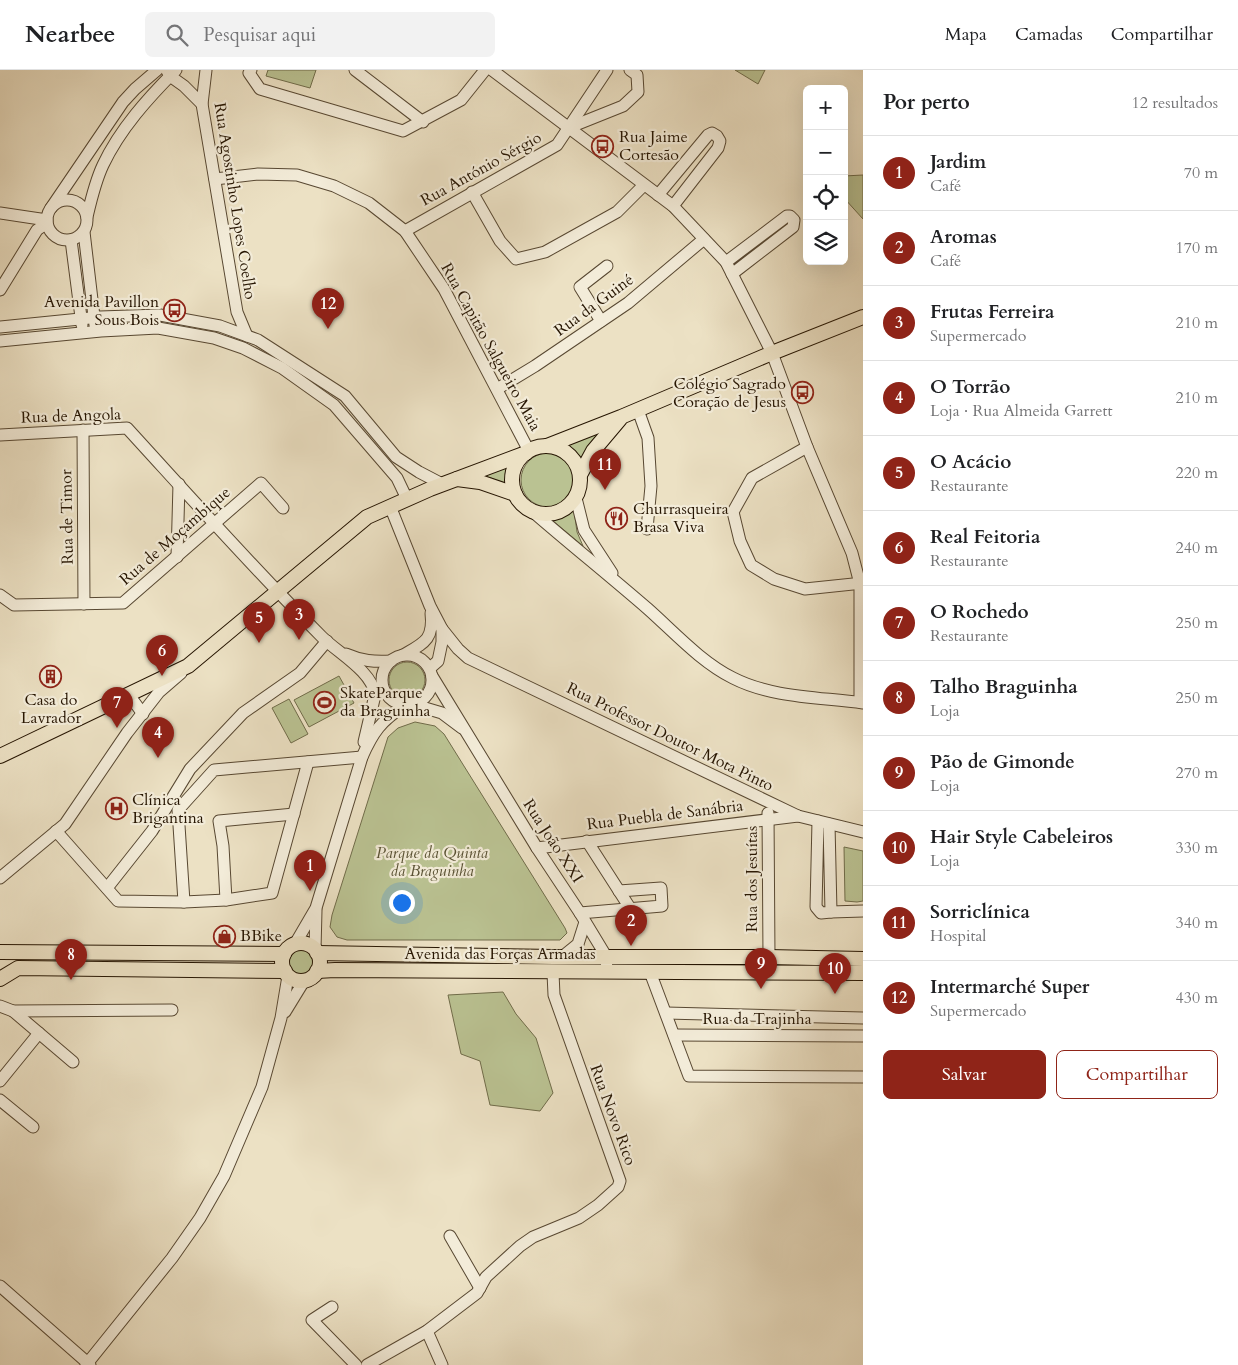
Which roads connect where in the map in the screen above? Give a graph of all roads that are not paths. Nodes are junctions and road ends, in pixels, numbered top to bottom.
1 (157, 70) edge
2 (202, 70) edge
3 (206, 70) edge
4 (251, 70) edge
5 (355, 70) edge
6 (485, 70) edge
7 (492, 70) edge
8 (607, 70) edge
9 (630, 70) edge
10 (171, 72) edge
11 (204, 86) junction
12 (202, 104) junction
13 (423, 122) junction
14 (568, 128) junction
15 (215, 179) junction
16 (644, 185) junction
17 (472, 192) junction
18 (658, 195) junction
19 (673, 206) junction
20 (51, 208) junction
21 (0, 213) edge
22 (88, 218) junction
23 (47, 222) junction
24 (405, 230) junction
25 (84, 232) junction
26 (704, 239) junction
27 (70, 240) junction
28 (726, 262) junction
29 (607, 266) dead end
30 (732, 274) junction
31 (0, 290) edge
32 (237, 312) junction
33 (863, 317) edge
34 (94, 318) junction
35 (81, 319) junction
36 (601, 321) junction
37 (220, 326) junction
38 (0, 327) edge
39 (96, 331) junction
40 (82, 333) junction
41 (247, 336) junction
42 (0, 341) edge
43 (772, 352) junction
44 (497, 389) junction
45 (638, 410) junction
46 (621, 417) junction
47 (83, 430) junction
48 (0, 435) edge
49 (547, 446) junction
50 (808, 447) junction
51 (527, 452) junction
52 (580, 475) junction
53 (457, 478) junction
54 (179, 484) junction
55 (442, 484) junction
56 (515, 494) junction
57 (576, 498) junction
58 (407, 499) junction
59 (390, 506) junction
60 (283, 508) dead end
61 (532, 511) junction
62 (215, 524) junction
63 (647, 529) dead end
64 (177, 557) junction
65 (862, 584) edge
66 (620, 585) junction
67 (276, 591) junction
68 (0, 595) edge
69 (84, 604) junction
70 (430, 606) junction
71 (442, 629) junction
72 (442, 642) junction
73 (329, 644) junction
74 (422, 644) junction
75 (458, 650) junction
76 (403, 655) junction
77 (468, 658) junction
78 (391, 661) junction
79 (188, 666) junction
80 (433, 668) junction
81 (382, 679) junction
82 (375, 694) junction
83 (125, 696) junction
84 (862, 702) edge
85 (409, 705) junction
86 (142, 714) junction
87 (464, 729) junction
88 (0, 756) edge
89 (362, 757) junction
90 (308, 762) junction
91 (768, 802) junction
92 (294, 814) junction
93 (798, 816) junction
94 (768, 819) junction
95 (823, 823) junction
96 (56, 831) junction
97 (863, 832) edge
98 (587, 842) junction
99 (537, 848) junction
100 (0, 878) edge
101 (107, 888) junction
102 (619, 891) junction
103 (226, 900) junction
104 (184, 902) junction
105 (316, 908) junction
106 (630, 908) junction
107 (863, 911) edge
108 (583, 917) junction
109 (296, 944) junction
110 (0, 952) edge
111 (316, 952) junction
112 (284, 954) junction
113 (606, 956) junction
114 (562, 957) junction
115 (769, 957) junction
116 (863, 959) edge
117 (317, 972) junction
118 (556, 972) junction
119 (607, 972) junction
120 (650, 972) junction
121 (863, 973) edge
122 (286, 974) junction
123 (0, 979) edge
124 (304, 981) junction
125 (0, 1006) edge
126 (172, 1010) dead end
127 (13, 1011) junction
128 (666, 1014) junction
129 (281, 1018) junction
130 (863, 1018) edge
131 (39, 1033) junction
132 (674, 1035) junction
133 (863, 1036) edge
134 (73, 1062) dead end
135 (2, 1077) edge
136 (863, 1077) edge
137 (0, 1100) edge
138 (33, 1128) dead end
139 (450, 1236) dead end
140 (0, 1286) edge
141 (480, 1288) junction
142 (332, 1307) dead end
143 (427, 1331) junction
144 (88, 1364) edge
145 (371, 1364) edge
146 (356, 1365) edge
147 (442, 1365) edge

1 - 20 street
2 - 11 street
3 - 11 street, Rua Agostinho Lopes Coelho
4 - 13 street
5 - 13 street
6 - 13 street
7 - 14 street
8 - 14 street, Rua António Sérgio
9 - 14 street
10 - 12 street
10 - 22 street
11 - 12 street, Rua Agostinho Lopes Coelho
12 - 15 street, Rua Agostinho Lopes Coelho
14 - 16 street
14 - 17 street, Rua António Sérgio
15 - 24 street, Rua Capitão Salgueiro Maia
15 - 32 street, Rua Agostinho Lopes Coelho
16 - 17 street
16 - 18 street
17 - 24 street, Rua António Sérgio
18 - 19 street
18 - 19 street
19 - 26 street
20 - 22 street
20 - 23 street
21 - 23 street
22 - 25 street
23 - 27 street
23 - 31 street
24 - 44 street, Rua Capitão Salgueiro Maia
25 - 27 street
25 - 34 street
26 - 28 street
26 - 36 street, Rua da Guiné
27 - 35 street
28 - 30 street
28 - 30 street
29 - 36 street
30 - 43 street
32 - 37 street
32 - 41 street, Rua Agostinho Lopes Coelho
33 - 43 main road
34 - 35 street
34 - 37 street
34 - 39 street
35 - 38 street
35 - 40 street
36 - 44 street, Rua da Guiné
37 - 41 street
39 - 40 street
39 - 58 street
40 - 42 street
41 - 55 street
43 - 45 main road
43 - 50 street
44 - 51 street, Rua Capitão Salgueiro Maia
45 - 46 main road
45 - 63 street
46 - 49 main road
46 - 52 main road
47 - 48 street, Rua de Angola
47 - 54 street, Rua de Angola
47 - 69 street, Rua de Timor
49 - 51 main road
49 - 52 main road
50 - 65 street
50 - 65 street
51 - 53 main road
51 - 56 main road
52 - 57 main road
53 - 55 main road
53 - 56 main road
54 - 62 street, Rua de Angola
54 - 64 street
55 - 58 main road
56 - 61 main road
57 - 61 main road
57 - 66 street
58 - 59 main road
59 - 67 main road
59 - 70 street
60 - 62 street, Rua de Moçambique
61 - 66 street
62 - 64 street, Rua de Moçambique
62 - 67 street, Rua de Angola
64 - 69 street, Rua de Moçambique
65 - 84 street
66 - 84 street
67 - 73 street, Rua de Angola
67 - 79 main road
68 - 69 street, Rua de Moçambique
70 - 71 street, Rua Professor Doutor Mota Pinto
70 - 74 street
71 - 72 street
71 - 75 street, Rua Professor Doutor Mota Pinto
72 - 74 street
72 - 75 street, Rua Professor Doutor Mota Pinto
72 - 80 street
73 - 78 street
73 - 82 street, Rua de Angola
73 - 101 street
74 - 76 street
75 - 77 street, Rua Professor Doutor Mota Pinto
76 - 78 street
76 - 80 street
77 - 80 street, Rua Professor Doutor Mota Pinto
77 - 91 street, Rua Professor Doutor Mota Pinto
78 - 81 street
79 - 83 main road
79 - 86 street
80 - 85 street
80 - 87 street, Rua João XXI
81 - 82 street
81 - 85 street
82 - 89 street
83 - 86 street
83 - 88 main road
85 - 87 street, Rua João XXI
85 - 89 street
86 - 96 street
87 - 99 street, Rua João XXI
89 - 90 street
89 - 105 street
90 - 92 street
90 - 104 street
91 - 93 street, Rua Professor Doutor Mota Pinto
91 - 94 street, Rua dos Jesuítas
92 - 103 street
92 - 103 street
93 - 94 street, Rua Puebla de Sanábria
93 - 95 street, Rua Professor Doutor Mota Pinto
94 - 98 street, Rua Puebla de Sanábria
94 - 115 street, Rua dos Jesuítas
95 - 97 street, Rua Professor Doutor Mota Pinto
95 - 107 street
96 - 100 street
96 - 101 street
98 - 99 street, Rua Puebla de Sanábria
98 - 102 street
99 - 108 street, Rua João XXI
101 - 104 street
102 - 106 street
102 - 106 street
103 - 104 street
105 - 109 street
105 - 111 street
106 - 108 street
108 - 113 street, Rua João XXI
108 - 114 street
109 - 111 main road, Avenida das Forças Armadas
109 - 112 main road
110 - 112 main road
111 - 114 main road, Avenida das Forças Armadas
111 - 117 main road
112 - 122 main road
113 - 114 main road, Avenida das Forças Armadas
113 - 115 main road, Avenida das Forças Armadas
113 - 118 main road
113 - 119 street, Rua João XXI
115 - 116 main road, Avenida das Forças Armadas
117 - 118 main road, Avenida das Forças Armadas
117 - 124 main road
118 - 119 main road, Avenida das Forças Armadas
118 - 141 street, Rua Novo Rico
119 - 120 main road, Avenida das Forças Armadas
120 - 121 main road, Avenida das Forças Armadas
120 - 128 street
122 - 123 main road
122 - 124 main road
122 - 129 street
124 - 129 street
125 - 127 street
126 - 127 street
127 - 131 street
128 - 130 street, Rua da Trajinha
128 - 132 street
129 - 144 street
131 - 134 street
131 - 135 street
132 - 133 street, Rua da Trajinha
132 - 136 street
137 - 138 street
139 - 141 street
140 - 144 street
141 - 143 street, Rua Novo Rico
142 - 146 street
143 - 145 street, Rua Novo Rico
143 - 147 street

